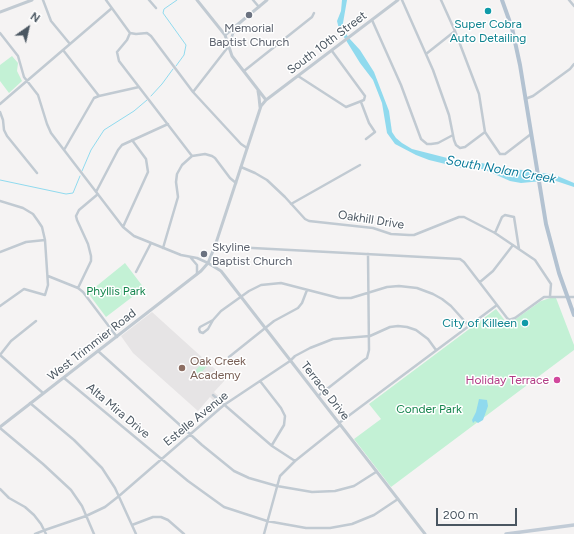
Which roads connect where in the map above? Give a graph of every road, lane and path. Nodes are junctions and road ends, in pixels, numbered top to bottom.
1 (32, 0) edge
2 (43, 0) edge
3 (106, 0) edge
4 (149, 0) edge
5 (197, 0) edge
6 (253, 0) edge
7 (267, 0) edge
8 (398, 0) edge
9 (402, 0) edge
10 (441, 0) edge
11 (502, 0) edge
12 (569, 0) edge
13 (574, 6) edge
14 (112, 8) junction
15 (156, 8) dead end
16 (259, 8) junction
17 (0, 12) edge
18 (314, 13) dead end
19 (372, 20) junction
20 (235, 26) junction
21 (455, 31) junction
22 (0, 33) edge
23 (130, 33) junction
24 (225, 35) junction
25 (70, 44) junction
26 (228, 47) junction
27 (63, 50) junction
28 (332, 51) junction
29 (426, 54) junction
30 (574, 64) edge
31 (244, 72) junction
32 (298, 76) junction
33 (27, 81) junction
34 (255, 86) junction
35 (139, 87) junction
36 (193, 92) junction
37 (99, 96) junction
38 (525, 99) junction
39 (266, 100) junction
40 (361, 102) junction
41 (0, 104) edge
42 (260, 109) junction
43 (0, 112) edge
44 (168, 124) junction
45 (485, 132) junction
46 (531, 134) junction
47 (453, 135) junction
48 (366, 139) dead end
49 (132, 140) junction
50 (247, 148) junction
51 (64, 150) junction
52 (192, 156) junction
53 (360, 165) dead end
54 (241, 167) junction
55 (37, 173) dead end
56 (236, 183) junction
57 (97, 193) junction
58 (0, 201) edge
59 (291, 204) junction
60 (123, 227) junction
61 (495, 233) junction
62 (45, 240) junction
63 (151, 243) junction
64 (513, 245) junction
65 (216, 246) junction
66 (163, 248) junction
67 (519, 249) junction
68 (0, 252) edge
69 (368, 254) junction
70 (190, 258) junction
71 (208, 263) junction
72 (136, 272) dead end
73 (197, 274) junction
74 (48, 276) junction
75 (480, 282) junction
76 (78, 288) junction
77 (307, 290) junction
78 (369, 292) junction
79 (241, 296) junction
80 (550, 296) junction
81 (567, 296) junction
82 (574, 297) edge
83 (497, 305) junction
84 (0, 306) edge
85 (574, 315) edge
86 (213, 320) junction
87 (36, 321) dead end
88 (469, 326) junction
89 (265, 328) junction
90 (370, 336) junction
91 (117, 337) junction
92 (436, 350) junction
93 (98, 351) junction
94 (0, 355) edge
95 (229, 357) dead end
96 (290, 361) junction
97 (64, 378) junction
98 (260, 381) junction
99 (43, 393) junction
100 (213, 395) dead end
101 (318, 396) junction
102 (30, 403) junction
103 (224, 406) junction
104 (340, 424) junction
105 (0, 428) edge
106 (190, 434) junction
107 (272, 446) junction
108 (161, 459) junction
109 (295, 461) junction
110 (376, 472) junction
111 (276, 486) junction
112 (0, 489) edge
113 (119, 496) junction
114 (398, 499) junction
115 (86, 516) junction
116 (268, 521) junction
117 (132, 525) junction
118 (574, 525) edge
119 (45, 530) junction
120 (527, 532) edge
121 (35, 534) edge
122 (46, 534) edge
123 (94, 534) edge
124 (136, 534) edge
125 (184, 534) edge
126 (264, 534) edge
127 (425, 534) edge
128 (506, 534) edge

1 - 17 street
2 - 25 street
3 - 14 street
4 - 15 street
5 - 24 street
6 - 16 street
7 - 16 street
8 - 19 street, South 10th Street
9 - 29 street
10 - 21 street
11 - 38 main road
12 - 13 street
14 - 23 street
14 - 25 street
16 - 20 street
18 - 31 street
19 - 28 street, South 10th Street
19 - 47 street
20 - 24 street
20 - 26 street
21 - 29 street
21 - 45 street
22 - 33 street
23 - 35 street
23 - 36 street
24 - 26 street
25 - 27 street
26 - 31 street
26 - 36 street
27 - 33 street
27 - 37 street
28 - 32 street, South 10th Street
28 - 40 street
29 - 47 street
30 - 38 street
31 - 34 street
32 - 39 street, South 10th Street
32 - 40 street
33 - 41 street
33 - 51 street
34 - 39 street
34 - 42 street
35 - 37 street
35 - 44 street
36 - 50 street
37 - 51 street
38 - 46 main road
39 - 42 street, West Trimmier Road
40 - 48 street
42 - 50 street, West Trimmier Road
43 - 55 street
44 - 49 street
44 - 52 street
45 - 46 street
45 - 47 street
46 - 81 main road
49 - 57 street
49 - 60 street
50 - 54 street, West Trimmier Road
51 - 57 street
52 - 56 street
52 - 66 street
53 - 59 street
54 - 56 street, West Trimmier Road
54 - 59 street, Oakhill Drive
56 - 65 street, West Trimmier Road
57 - 60 street
57 - 76 street
58 - 62 street
59 - 61 street, Oakhill Drive
60 - 63 street
61 - 64 street, Oakhill Drive
61 - 67 street
62 - 68 street
62 - 74 street
63 - 66 street
63 - 72 street
64 - 67 street, Oakhill Drive
64 - 75 street
65 - 69 street
65 - 71 street, West Trimmier Road
66 - 70 street
67 - 80 street, Oakhill Drive
69 - 75 street
69 - 78 street
70 - 71 street
70 - 73 street
71 - 73 street, West Trimmier Road
71 - 79 street, Terrace Drive
73 - 91 street, West Trimmier Road
74 - 76 street
74 - 84 street
75 - 83 street
76 - 91 street
77 - 78 street
77 - 79 street
77 - 89 street
78 - 88 street
78 - 90 street
79 - 86 street
79 - 89 street, Terrace Drive
80 - 81 street
80 - 83 street
81 - 82 street
81 - 85 main road
83 - 88 street
86 - 86 street
87 - 94 street
88 - 92 street
89 - 95 street
89 - 96 street, Terrace Drive
90 - 92 street, Estelle Avenue
90 - 96 street, Estelle Avenue
90 - 101 street
91 - 93 street, West Trimmier Road
92 - 104 street
93 - 97 street, West Trimmier Road
93 - 106 street
94 - 99 street
96 - 98 street, Estelle Avenue
96 - 101 street, Terrace Drive
97 - 99 street, West Trimmier Road
97 - 108 street, Alta Mira Drive
98 - 103 street, Estelle Avenue
98 - 107 street
99 - 102 street, West Trimmier Road
100 - 103 street
101 - 104 street, Terrace Drive
102 - 105 street, West Trimmier Road
102 - 113 street
103 - 106 street, Estelle Avenue
103 - 107 street
104 - 109 street
104 - 110 street, Terrace Drive
105 - 115 street
106 - 108 street, Estelle Avenue
106 - 111 street
107 - 109 street
108 - 113 street, Estelle Avenue
108 - 116 street, Alta Mira Drive
109 - 111 street
110 - 111 street
110 - 114 street, Terrace Drive
111 - 116 street
112 - 119 street
113 - 115 street, Estelle Avenue
113 - 117 street
114 - 116 street, Alta Mira Drive
114 - 127 street, Terrace Drive
115 - 119 street, Estelle Avenue
115 - 123 street
116 - 126 street
117 - 124 street
117 - 125 street
118 - 120 main road
119 - 121 street, Estelle Avenue
119 - 122 street
120 - 128 main road

